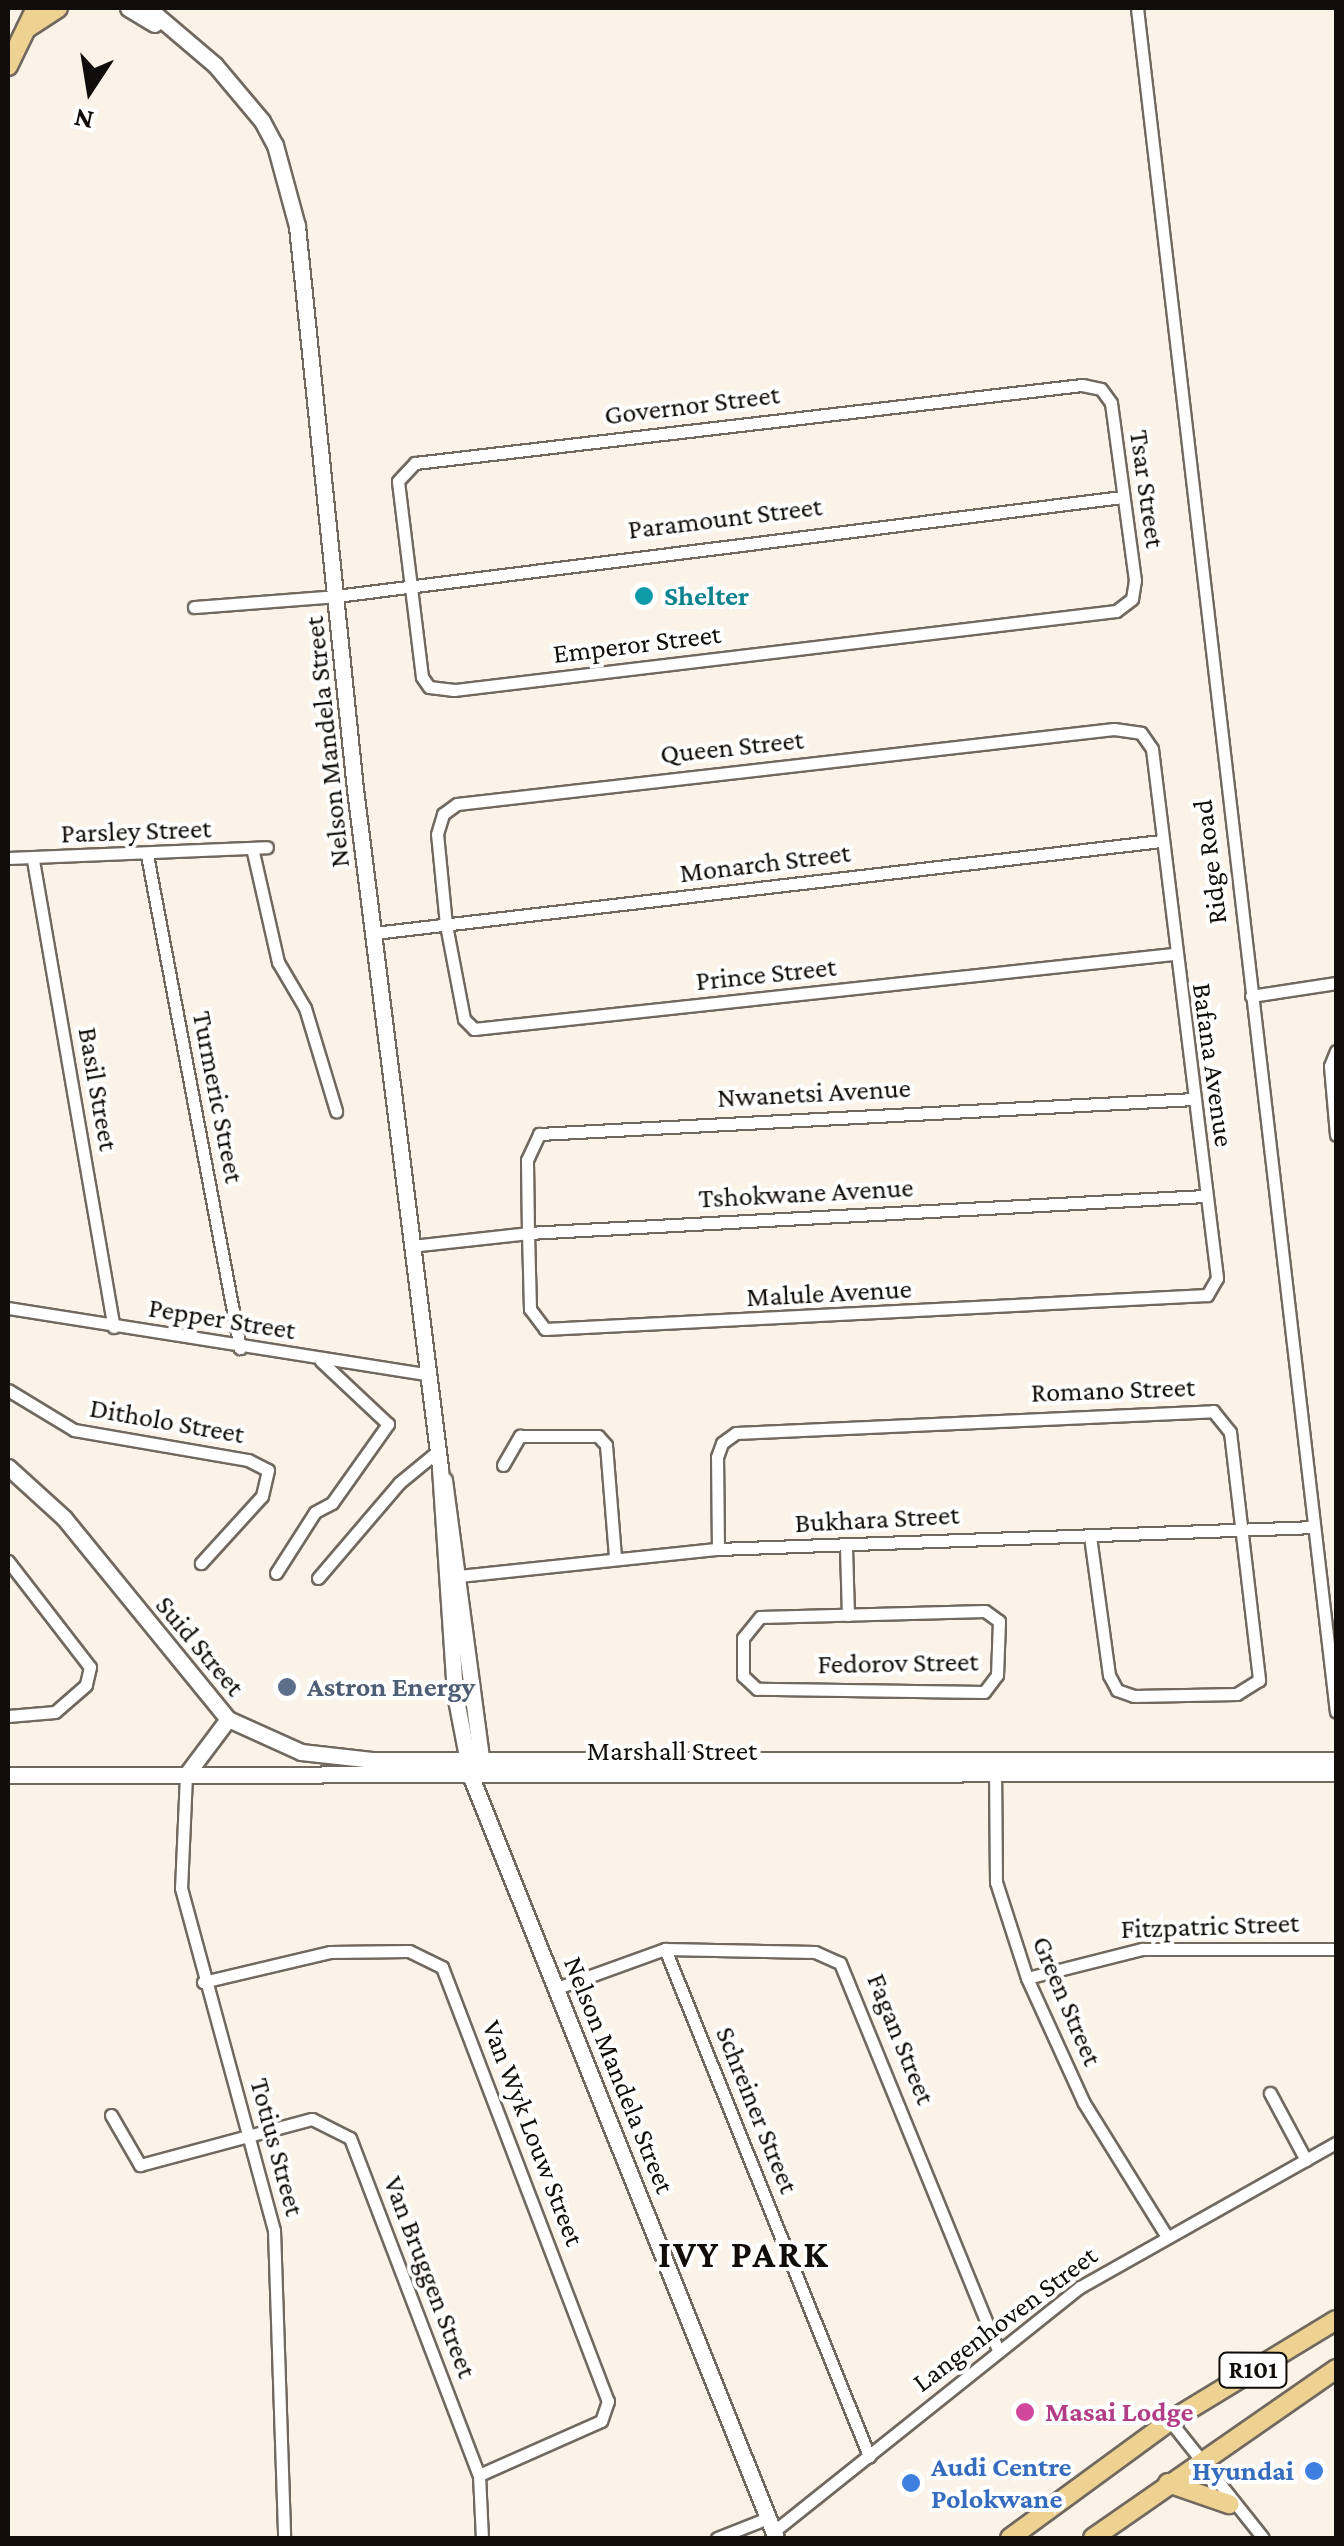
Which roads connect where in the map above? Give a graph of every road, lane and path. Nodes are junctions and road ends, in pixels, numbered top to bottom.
1 (58, 8) edge
2 (128, 8) edge
3 (148, 8) edge
4 (1138, 8) edge
5 (29, 17) edge
6 (190, 40) junction
7 (8, 66) edge
8 (1101, 389) joint
9 (1122, 498) junction
10 (407, 583) junction
11 (336, 596) junction
12 (1132, 599) joint
13 (194, 607) dead end
14 (1141, 733) joint
15 (1161, 841) junction
16 (267, 847) dead end
17 (253, 852) junction
18 (147, 855) junction
19 (8, 858) edge
20 (33, 860) junction
21 (446, 926) junction
22 (374, 933) junction
23 (1173, 954) junction
24 (1336, 983) edge
25 (1251, 996) junction
26 (1336, 1051) edge
27 (1194, 1098) junction
28 (336, 1111) dead end
29 (1336, 1134) edge
30 (1204, 1196) junction
31 (528, 1232) junction
32 (411, 1246) junction
33 (1214, 1287) joint
34 (8, 1308) edge
35 (114, 1327) junction
36 (240, 1348) junction
37 (321, 1361) junction
38 (430, 1375) junction
39 (8, 1390) edge
40 (438, 1451) junction
41 (503, 1466) dead end
42 (8, 1467) edge
43 (1244, 1528) junction
44 (1314, 1528) junction
45 (1090, 1536) junction
46 (846, 1548) junction
47 (718, 1549) junction
48 (615, 1558) junction
49 (8, 1561) edge
50 (201, 1563) dead end
51 (276, 1572) dead end
52 (451, 1576) junction
53 (318, 1578) dead end
54 (1330, 1594) edge
55 (848, 1615) junction
56 (1336, 1710) edge
57 (8, 1716) edge
58 (228, 1719) junction
59 (474, 1758) junction
60 (1336, 1760) edge
61 (995, 1768) junction
62 (1336, 1774) edge
63 (8, 1775) edge
64 (186, 1776) junction
65 (477, 1777) junction
66 (1336, 1948) edge
67 (665, 1949) junction
68 (1028, 1978) junction
69 (203, 1982) junction
70 (557, 1988) junction
71 (1270, 2092) dead end
72 (111, 2115) dead end
73 (250, 2135) junction
74 (1336, 2143) edge
75 (1306, 2160) junction
76 (1167, 2237) junction
77 (1336, 2320) edge
78 (998, 2350) junction
79 (1336, 2369) edge
80 (1170, 2421) junction
81 (869, 2456) junction
82 (1197, 2461) junction
83 (478, 2475) junction
84 (1168, 2483) junction
85 (1230, 2504) junction
86 (772, 2529) edge
87 (1254, 2534) edge
88 (284, 2538) edge
89 (482, 2538) edge
90 (717, 2538) edge
91 (1010, 2538) edge
92 (1093, 2538) edge
93 (1263, 2538) edge

1 - 5 main road
2 - 6 street, Nelson Mandela Street
3 - 6 street, Nelson Mandela Street
4 - 25 street, Ridge Road
5 - 7 main road
6 - 11 street, Nelson Mandela Street
8 - 9 street, Tsar Street
8 - 10 street, Governor Street
9 - 10 street, Paramount Street
9 - 12 street, Tsar Street
10 - 11 street, Paramount Street
10 - 12 street, Emperor Street
11 - 13 street, Paramount Street
11 - 22 street, Nelson Mandela Street
14 - 15 street, Bafana Avenue
14 - 21 street, Queen Street
15 - 21 street, Monarch Street
15 - 23 street, Bafana Avenue
16 - 17 street, Parsley Street
17 - 18 street, Parsley Street
17 - 28 street
18 - 20 street, Parsley Street
18 - 36 street, Turmeric Street
19 - 20 street, Parsley Street
20 - 35 street, Basil Street
21 - 22 street, Monarch Street
21 - 23 street, Prince Street
22 - 32 street, Nelson Mandela Street
23 - 27 street, Bafana Avenue
24 - 25 street
25 - 44 street, Ridge Road
26 - 29 street
27 - 30 street, Bafana Avenue
27 - 31 street, Nwanetsi Avenue
30 - 31 street, Tshokwane Avenue
30 - 33 street, Bafana Avenue
31 - 32 street, Tshokwane Avenue
31 - 33 street, Malule Avenue
32 - 38 street, Nelson Mandela Street
34 - 35 street, Pepper Street
35 - 36 street, Pepper Street
36 - 37 street, Pepper Street
37 - 38 street, Pepper Street
37 - 51 street
38 - 40 street, Nelson Mandela Street
39 - 50 street, Ditholo Street
40 - 52 street, Nelson Mandela Street
40 - 53 street
41 - 48 street
42 - 58 street, Suid Street
43 - 44 street, Bukhara Street
43 - 45 street, Bukhara Street
43 - 45 street, Romano Street
43 - 47 street, Romano Street
44 - 54 street, Ridge Road
45 - 46 street, Bukhara Street
46 - 47 street, Bukhara Street
46 - 55 street, Fedorov Street
47 - 48 street, Bukhara Street
48 - 52 street, Bukhara Street
49 - 57 street
52 - 59 street, Nelson Mandela Street
54 - 56 street, Ridge Road
55 - 55 street, Fedorov Street
58 - 59 street, Suid Street
58 - 64 street
59 - 61 street, Marshall Street
59 - 65 street, Nelson Mandela Street
60 - 61 street, Marshall Street
61 - 62 street, Marshall Street
61 - 65 street, Marshall Street
61 - 68 street, Green Street
63 - 64 street, Marshall Street
64 - 65 street, Marshall Street
64 - 69 street, Totius Street
65 - 70 street, Nelson Mandela Street
66 - 68 street, Fitzpatric Street
67 - 70 street, Fagan Street
67 - 78 street, Fagan Street
67 - 81 street, Schreiner Street
68 - 76 street, Green Street
69 - 73 street, Totius Street
69 - 83 street, Van Wyk Louw Street
70 - 86 street, Nelson Mandela Street
71 - 75 street
72 - 73 street, Van Bruggen Street
73 - 83 street, Van Bruggen Street
73 - 88 street, Totius Street
74 - 75 street, Langenhoven Street
75 - 76 street, Langenhoven Street
76 - 78 street, Langenhoven Street
77 - 80 main road, R101
78 - 81 street, Langenhoven Street
79 - 82 main road, R101
80 - 82 street
80 - 91 main road, R101
81 - 86 street, Langenhoven Street
82 - 84 main road, R101
82 - 85 street
83 - 89 street, Van Bruggen Street
84 - 85 main road
84 - 92 main road, R101
85 - 87 street
86 - 90 street, Langenhoven Street
87 - 93 street

